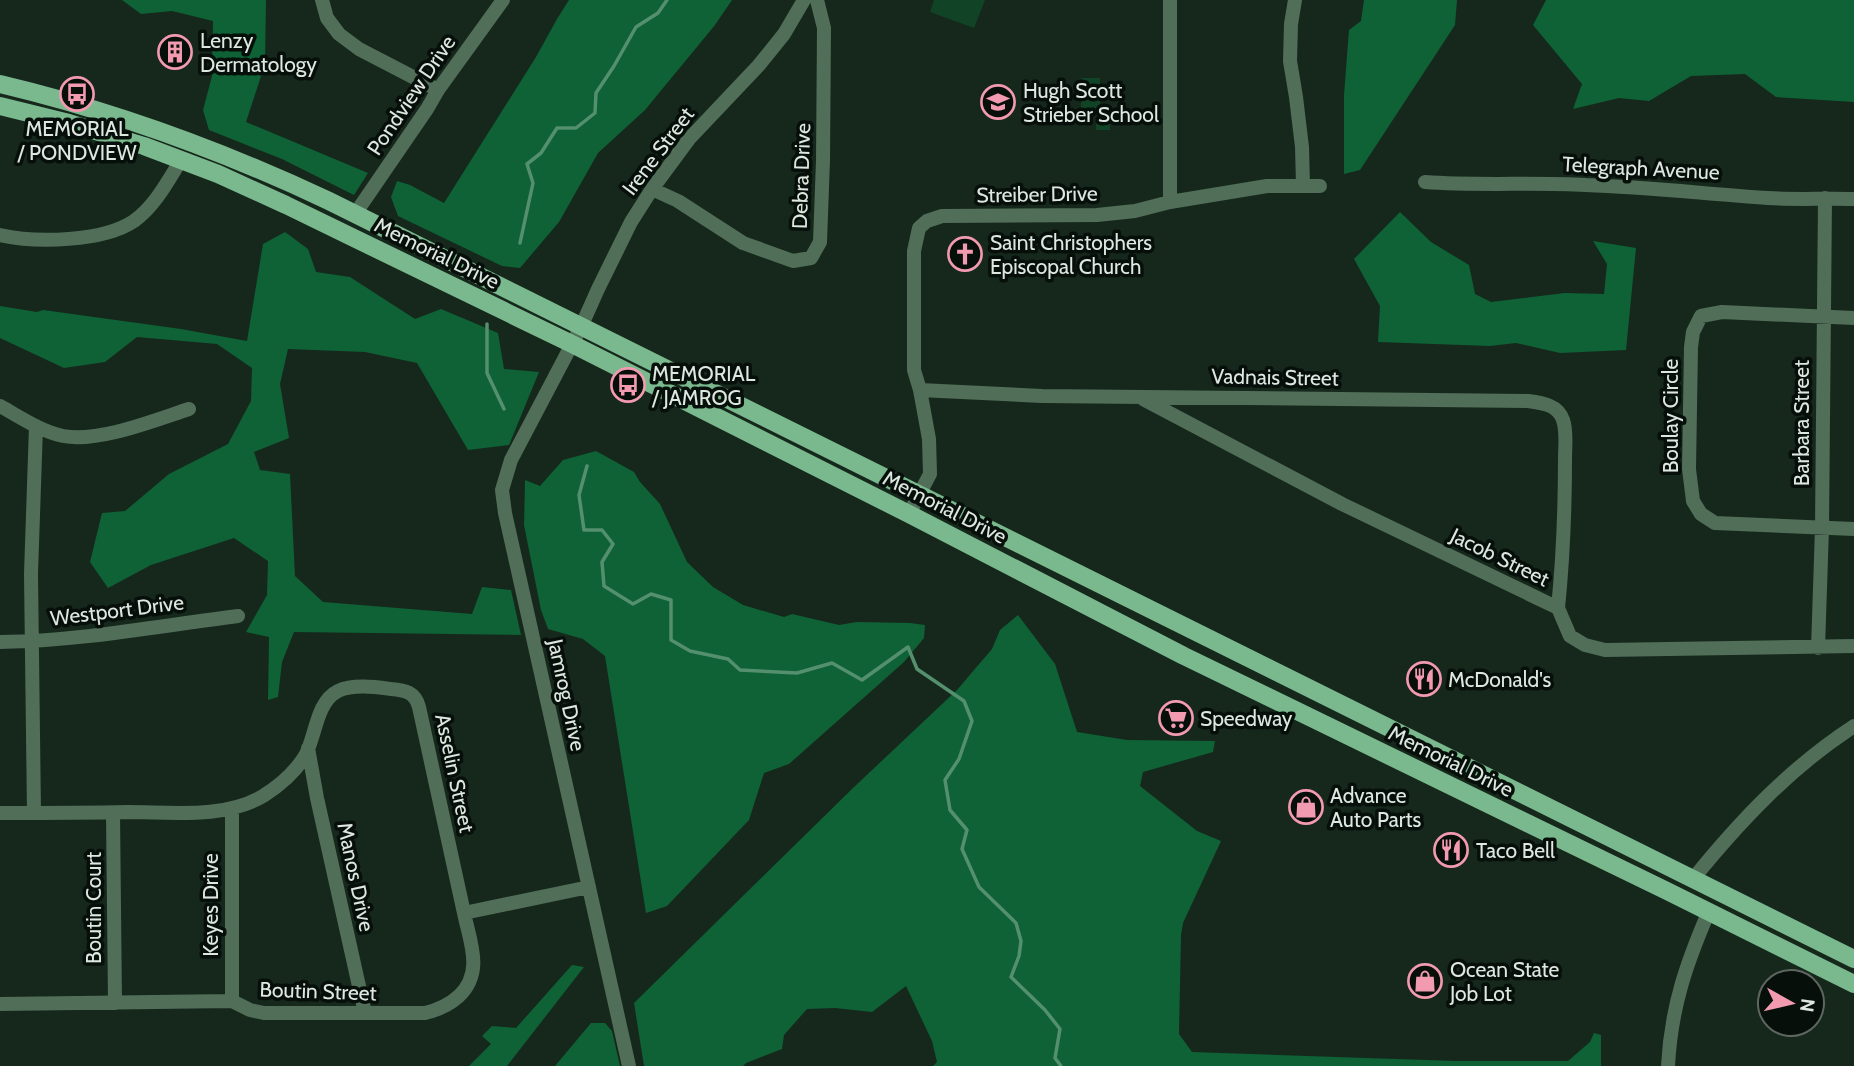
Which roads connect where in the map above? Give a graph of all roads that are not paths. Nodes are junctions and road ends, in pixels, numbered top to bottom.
1 (322, 0) edge
2 (503, 0) edge
3 (804, 0) edge
4 (817, 0) edge
5 (1170, 0) edge
6 (1295, 0) edge
7 (0, 85) edge
8 (438, 90) junction
9 (0, 106) edge
10 (181, 160) junction
11 (1425, 182) dead end
12 (1303, 185) junction
13 (1320, 186) dead end
14 (652, 189) junction
15 (1825, 198) junction
16 (1854, 199) edge
17 (1170, 202) junction
18 (355, 214) junction
19 (0, 235) edge
20 (1823, 317) junction
21 (1854, 318) edge
22 (581, 327) junction
23 (572, 344) junction
24 (920, 390) junction
25 (1141, 397) junction
26 (0, 405) edge
27 (188, 409) dead end
28 (36, 426) junction
29 (919, 494) junction
30 (909, 514) junction
31 (1822, 528) junction
32 (1854, 529) edge
33 (1558, 608) junction
34 (238, 616) dead end
35 (0, 642) edge
36 (30, 642) junction
37 (1854, 646) edge
38 (1818, 648) junction
39 (1854, 726) edge
40 (308, 748) junction
41 (1453, 760) junction
42 (1445, 784) junction
43 (232, 809) junction
44 (0, 813) edge
45 (34, 813) junction
46 (113, 813) junction
47 (1693, 879) junction
48 (589, 887) junction
49 (1709, 911) junction
50 (464, 914) junction
51 (1854, 959) edge
52 (1854, 984) edge
53 (232, 1001) junction
54 (115, 1003) junction
55 (0, 1004) edge
56 (365, 1013) junction
57 (629, 1066) edge
58 (1668, 1066) edge

1 - 8 street
2 - 8 street, Pondview Drive
3 - 14 street, Irene Street
4 - 14 street, Debra Drive
5 - 17 street
6 - 12 street
7 - 18 main road, Memorial Drive
8 - 18 street, Pondview Drive
9 - 10 main road, Memorial Drive
10 - 19 street
10 - 23 main road, Memorial Drive
11 - 15 street, Telegraph Avenue
12 - 13 street, Streiber Drive
12 - 17 street, Streiber Drive
14 - 22 street, Irene Street
15 - 16 street, Telegraph Avenue
15 - 20 street, Barbara Street
17 - 24 street, Streiber Drive
18 - 22 main road, Memorial Drive
20 - 21 street, Boulay Circle
20 - 31 street, Barbara Street
20 - 31 street, Boulay Circle
22 - 23 street, Irene Street
22 - 29 main road, Memorial Drive
23 - 30 main road, Memorial Drive
23 - 48 street, Jamrog Drive
24 - 25 street, Vadnais Street
24 - 29 street
25 - 33 street, Jacob Street
25 - 33 street, Vadnais Street
26 - 28 street
27 - 28 street
28 - 36 street
29 - 30 street
29 - 41 main road, Memorial Drive
30 - 42 main road, Memorial Drive
31 - 32 street, Boulay Circle
31 - 38 street, Barbara Street
33 - 38 street, Jacob Street
34 - 36 street, Westport Drive
35 - 36 street, Westport Drive
36 - 45 street
37 - 38 street, Jacob Street
39 - 47 street
40 - 43 street, Asselin Street
40 - 50 street, Asselin Street
40 - 56 street, Manos Drive
41 - 42 main road
41 - 47 main road, Memorial Drive
42 - 49 main road, Memorial Drive
43 - 46 street, Asselin Street
43 - 53 street, Keyes Drive
44 - 45 street, Asselin Street
45 - 46 street, Asselin Street
46 - 54 street, Boutin Court
47 - 51 main road, Memorial Drive
48 - 50 street
48 - 57 street, Jamrog Drive
49 - 52 main road, Memorial Drive
49 - 58 street
50 - 56 street, Boutin Street
53 - 54 street, Boutin Street
53 - 56 street, Boutin Street
54 - 55 street, Boutin Street

